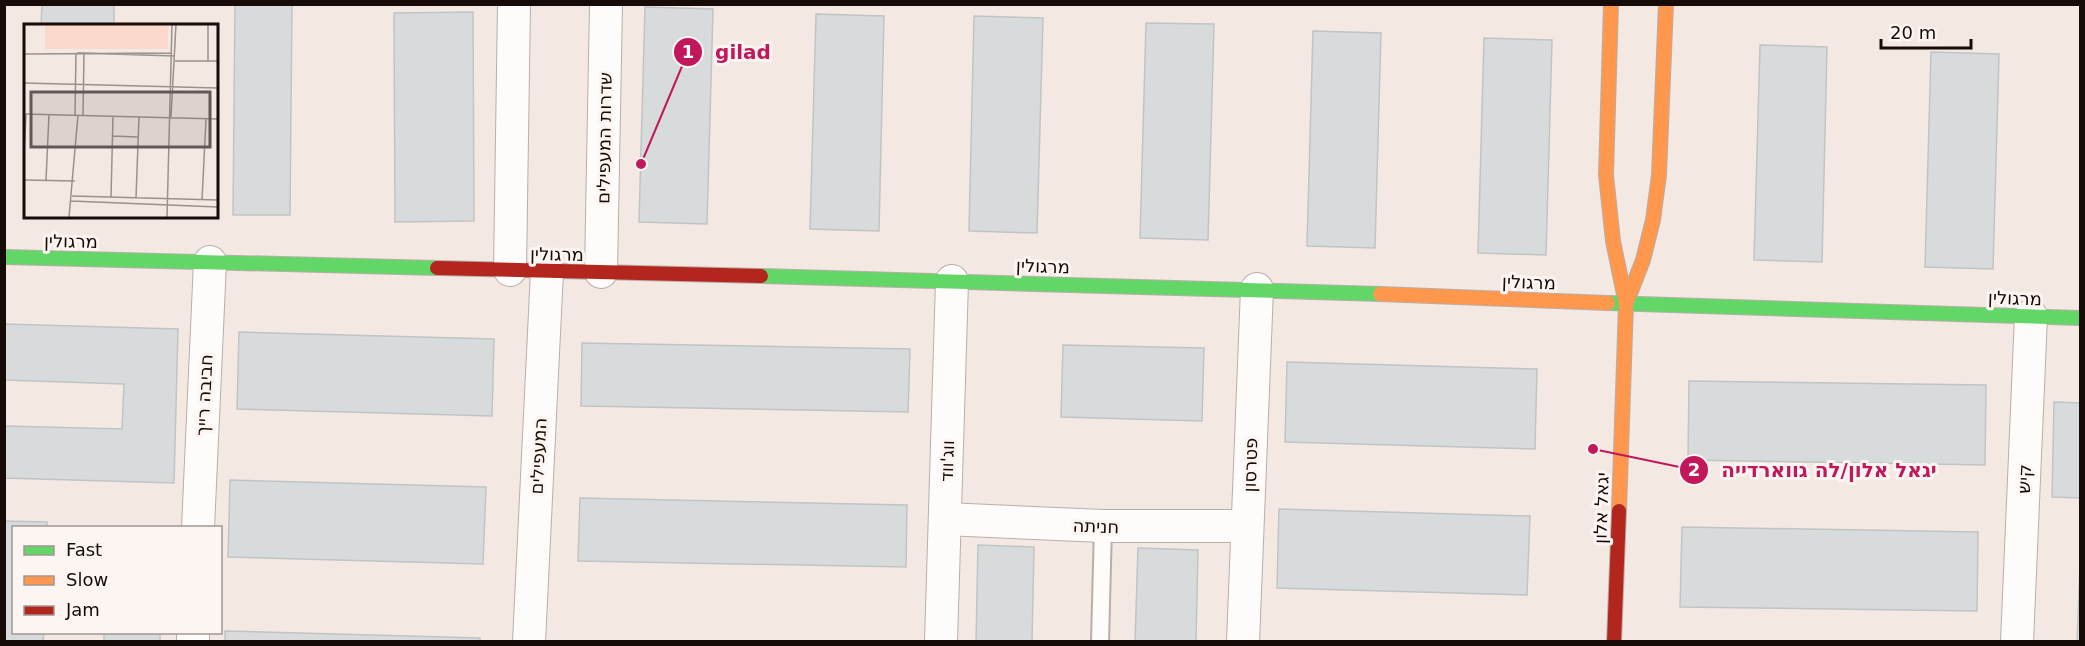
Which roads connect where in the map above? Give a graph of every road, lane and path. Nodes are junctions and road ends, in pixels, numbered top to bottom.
1 (514, 4) edge
2 (606, 4) edge
3 (1611, 4) edge
4 (1667, 7) edge
5 (4, 257) edge
6 (210, 262) junction
7 (510, 270) junction
8 (547, 272) junction
9 (601, 272) junction
10 (952, 281) junction
11 (1257, 290) junction
12 (1626, 304) junction
13 (2031, 316) junction
14 (2080, 318) edge
15 (945, 519) junction
16 (198, 526) edge
17 (1103, 526) junction
18 (1247, 526) junction
19 (529, 642) edge
20 (941, 642) edge
21 (1100, 642) edge
22 (1243, 642) edge
23 (1614, 642) edge
24 (2017, 642) edge

1 - 7 street
2 - 9 street, שדרות המעפילים
3 - 12 street, יגאל אלון
4 - 12 street, יגאל אלון
5 - 6 street, מרגולין
6 - 7 street, מרגולין
6 - 16 street, חביבה רייך
7 - 8 street, מרגולין
8 - 9 street, מרגולין
8 - 19 street, המעפילים
9 - 10 street, מרגולין
10 - 11 street, מרגולין
10 - 15 street, ווג'ווד
11 - 12 street, מרגולין
11 - 18 street, פטרסון
12 - 13 street, מרגולין
12 - 23 street, יגאל אלון
13 - 14 street, מרגולין
13 - 24 street, קיש
15 - 17 street, חניתה
15 - 20 street, ווג'ווד
17 - 18 street, חניתה
17 - 21 lane
18 - 22 street, פטרסון

